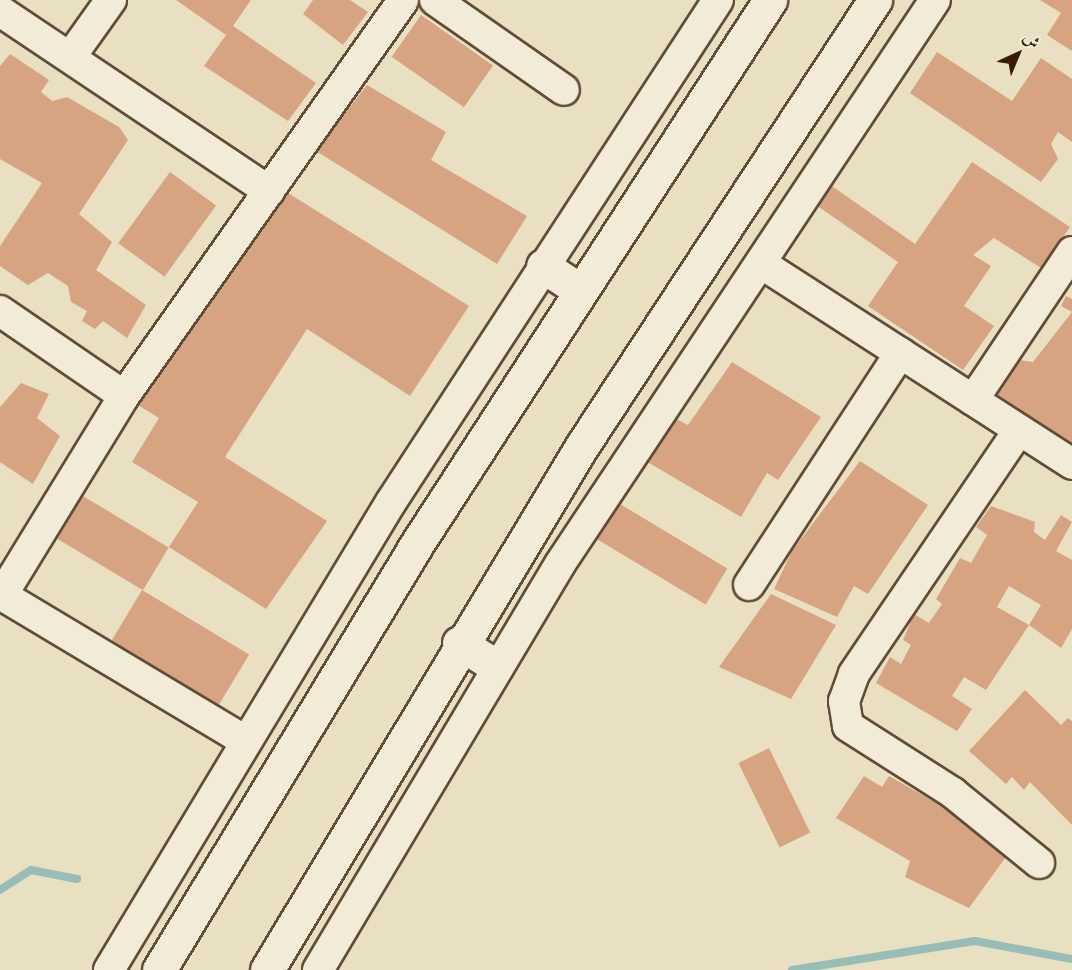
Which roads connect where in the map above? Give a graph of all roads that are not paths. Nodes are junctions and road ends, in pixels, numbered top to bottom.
1 (111, 0) edge
2 (403, 0) edge
3 (435, 0) edge
4 (718, 0) edge
5 (770, 0) edge
6 (875, 0) edge
7 (935, 0) edge
8 (0, 11) edge
9 (71, 56) junction
10 (564, 90) dead end
11 (269, 191) junction
12 (1072, 252) edge
13 (762, 264) junction
14 (543, 266) junction
15 (581, 291) junction
16 (0, 311) edge
17 (900, 353) junction
18 (124, 396) junction
19 (973, 400) junction
20 (1019, 430) junction
21 (1072, 464) edge
22 (749, 585) dead end
23 (1, 594) edge
24 (459, 643) junction
25 (496, 666) junction
26 (244, 740) junction
27 (1039, 863) dead end
28 (109, 970) edge
29 (159, 970) edge
30 (267, 970) edge
31 (318, 970) edge

1 - 9 street
2 - 11 street
3 - 10 street
4 - 14 street
5 - 15 main road
6 - 24 main road
7 - 13 street
8 - 9 street
9 - 11 street
11 - 18 street
12 - 19 street
13 - 17 street
13 - 25 street
14 - 15 main road
14 - 26 street
15 - 29 main road
16 - 18 street
17 - 19 street
17 - 22 street
18 - 23 street
19 - 20 street
20 - 21 street
20 - 27 street
23 - 26 street
24 - 25 main road
24 - 30 main road
25 - 31 street
26 - 28 street

